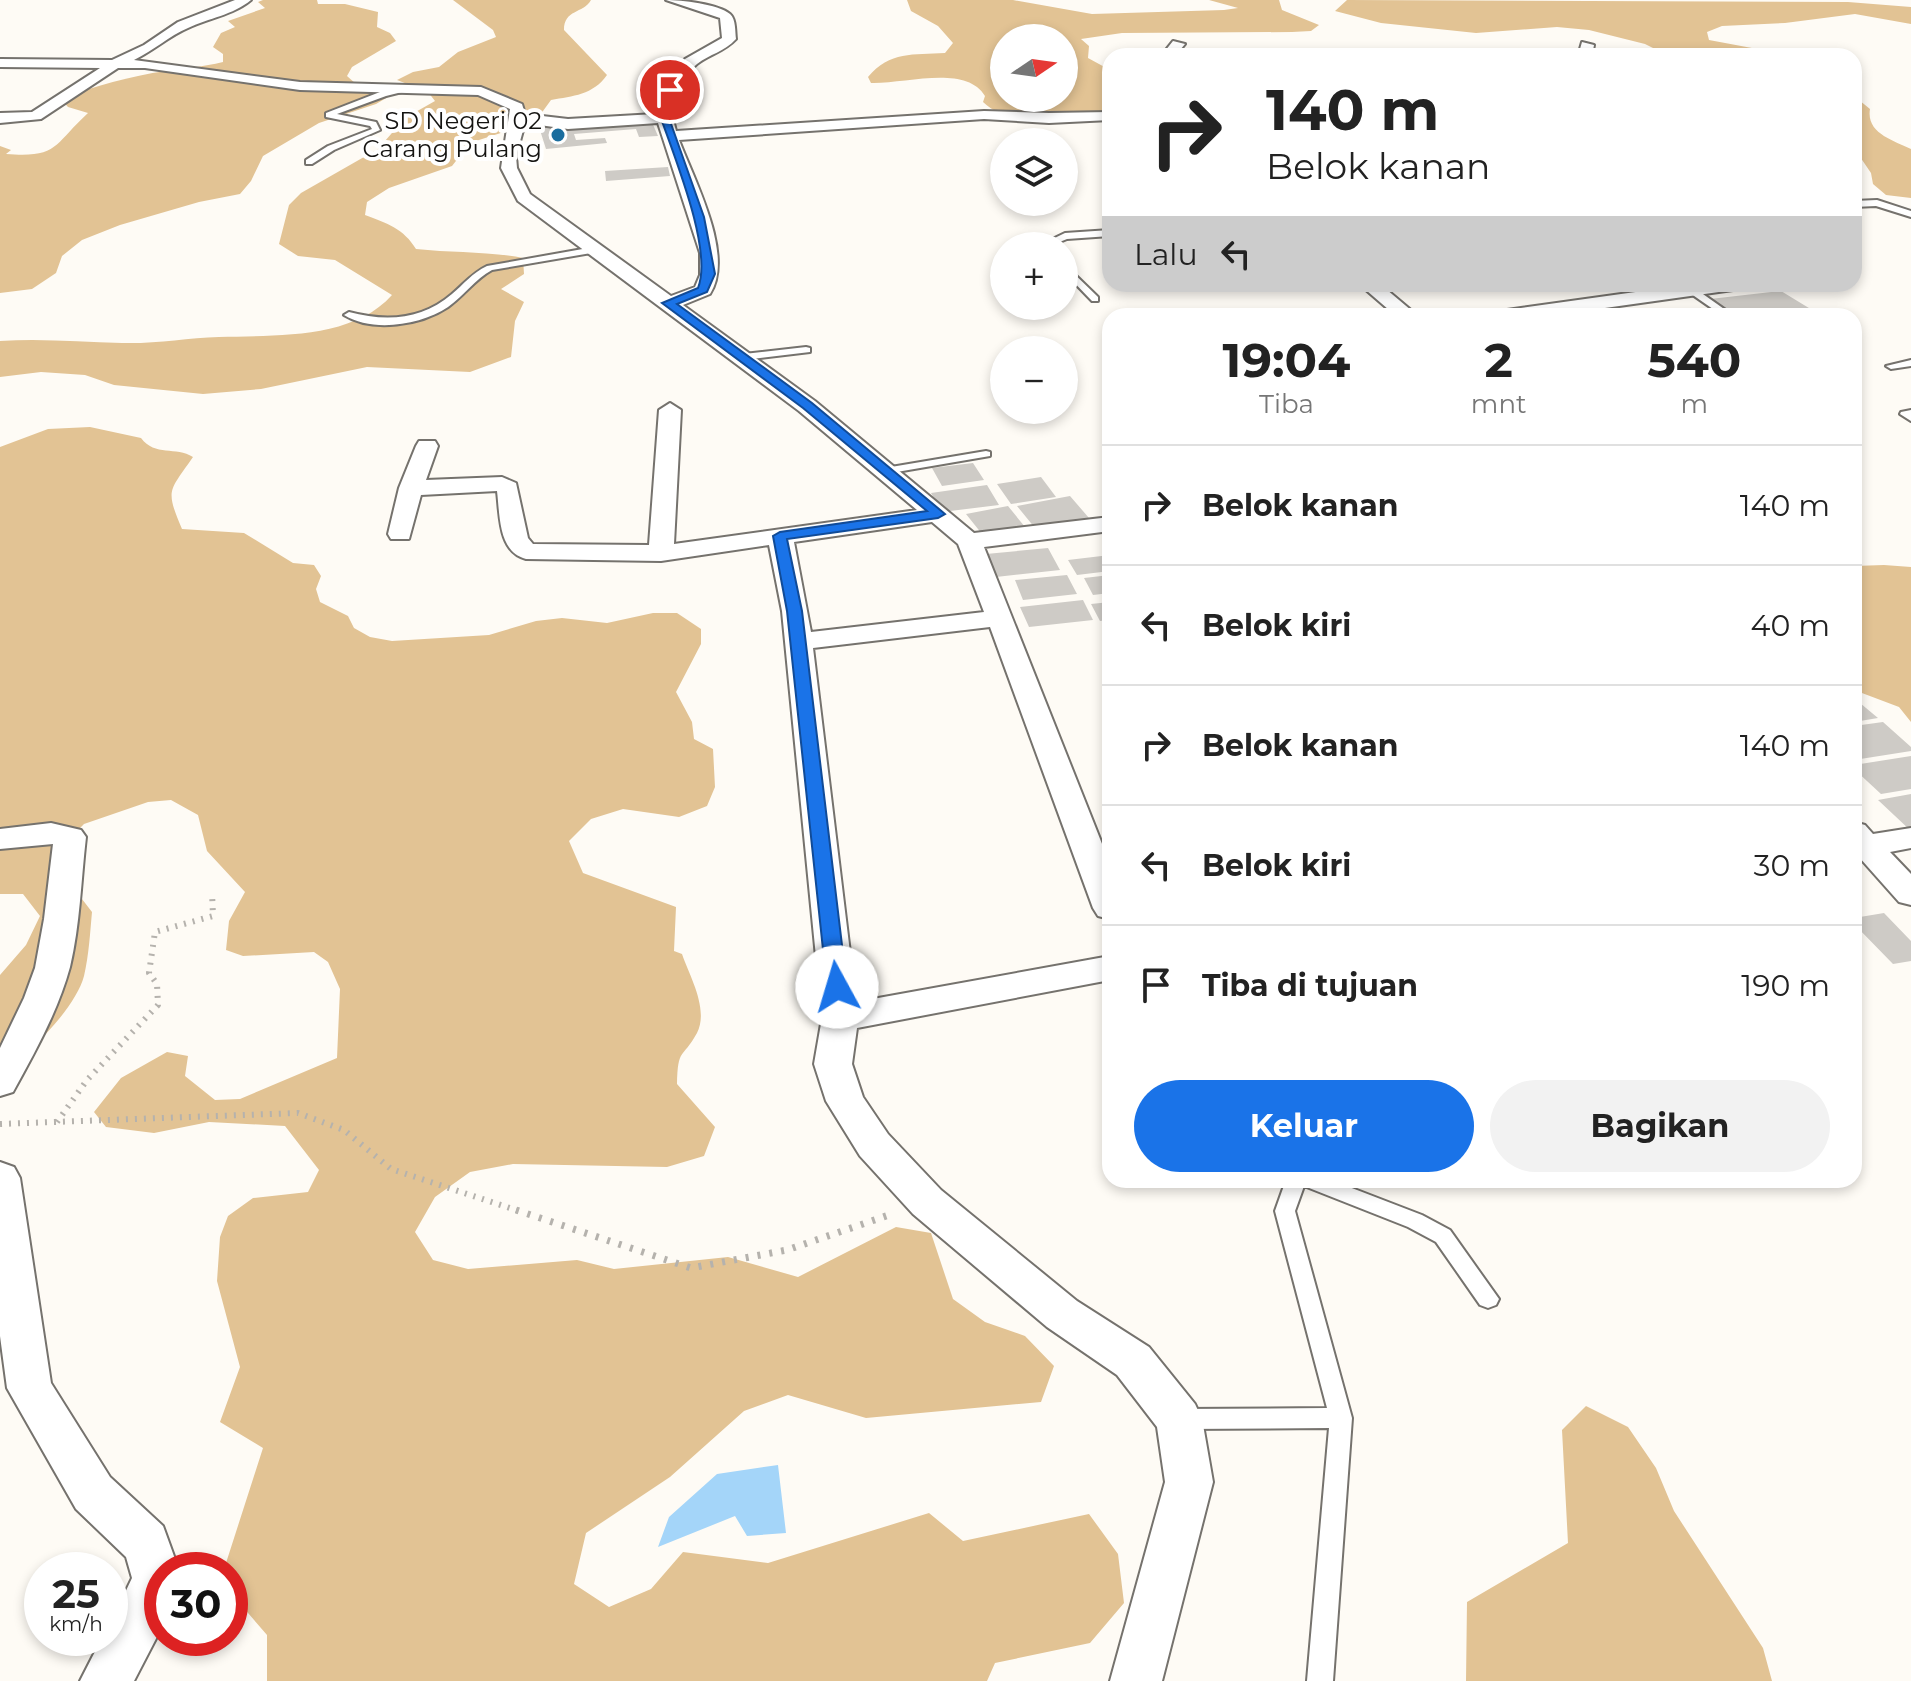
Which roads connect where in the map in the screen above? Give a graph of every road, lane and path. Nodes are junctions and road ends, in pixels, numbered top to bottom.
1 (245, 0) edge
2 (672, 0) edge
3 (1178, 44) dead end
4 (1175, 48) edge
5 (118, 62) junction
6 (0, 63) edge
7 (409, 88) junction
8 (36, 116) junction
9 (1102, 116) edge
10 (0, 118) edge
11 (520, 118) junction
12 (664, 118) junction
13 (671, 136) junction
14 (14, 137) dead end
15 (309, 162) dead end
16 (1862, 204) edge
17 (1911, 214) edge
18 (1102, 234) edge
19 (1078, 235) edge
20 (594, 250) junction
21 (1078, 281) edge
22 (1378, 292) edge
23 (1670, 292) edge
24 (1694, 292) edge
25 (1095, 299) dead end
26 (668, 303) junction
27 (1398, 308) edge
28 (1561, 308) edge
29 (1717, 308) edge
30 (349, 315) dead end
31 (806, 350) dead end
32 (744, 357) junction
33 (1911, 363) edge
34 (1891, 366) dead end
35 (670, 410) dead end
36 (427, 446) dead end
37 (986, 454) dead end
38 (885, 471) junction
39 (411, 488) junction
40 (938, 514) junction
41 (1102, 525) edge
42 (400, 534) dead end
43 (780, 536) junction
44 (969, 541) junction
45 (661, 553) junction
46 (1001, 618) junction
47 (798, 642) junction
48 (1911, 838) edge
49 (0, 839) edge
50 (1862, 842) edge
51 (1862, 846) edge
52 (1102, 887) edge
53 (212, 892) dead end
54 (1911, 894) edge
55 (1102, 969) edge
56 (840, 1018) junction
57 (0, 1082) edge
58 (57, 1123) junction
59 (0, 1124) edge
60 (0, 1178) edge
61 (1293, 1188) edge
62 (1330, 1188) edge
63 (927, 1202) junction
64 (6, 1269) edge
65 (1488, 1299) dead end
66 (1341, 1418) junction
67 (1179, 1419) junction
68 (106, 1681) edge
69 (1136, 1681) edge
70 (1320, 1681) edge

1 - 5 street
2 - 12 street
3 - 4 street
5 - 6 street
5 - 7 street
5 - 8 street
7 - 11 street
7 - 15 lane
8 - 10 street
8 - 14 street
9 - 13 street
11 - 12 street
11 - 20 street
12 - 13 street
13 - 26 street
16 - 17 lane
18 - 19 lane
20 - 26 street
20 - 30 lane
21 - 25 lane
22 - 27 street
23 - 28 street
24 - 29 lane
26 - 32 street
31 - 32 lane
32 - 38 street
33 - 34 lane
35 - 45 street
36 - 39 street
37 - 38 lane
38 - 40 street
39 - 42 street
39 - 45 street
40 - 43 street
40 - 44 street
41 - 44 street
43 - 45 street
43 - 47 street
44 - 46 street
46 - 47 street
46 - 52 street
47 - 56 street
48 - 50 street
49 - 57 street
51 - 54 street
53 - 58 path
55 - 56 street
56 - 63 street
58 - 59 path
58 - 63 path
60 - 64 street
61 - 66 lane
62 - 65 lane
63 - 67 street
64 - 68 street
66 - 67 lane
66 - 70 lane
67 - 69 street

